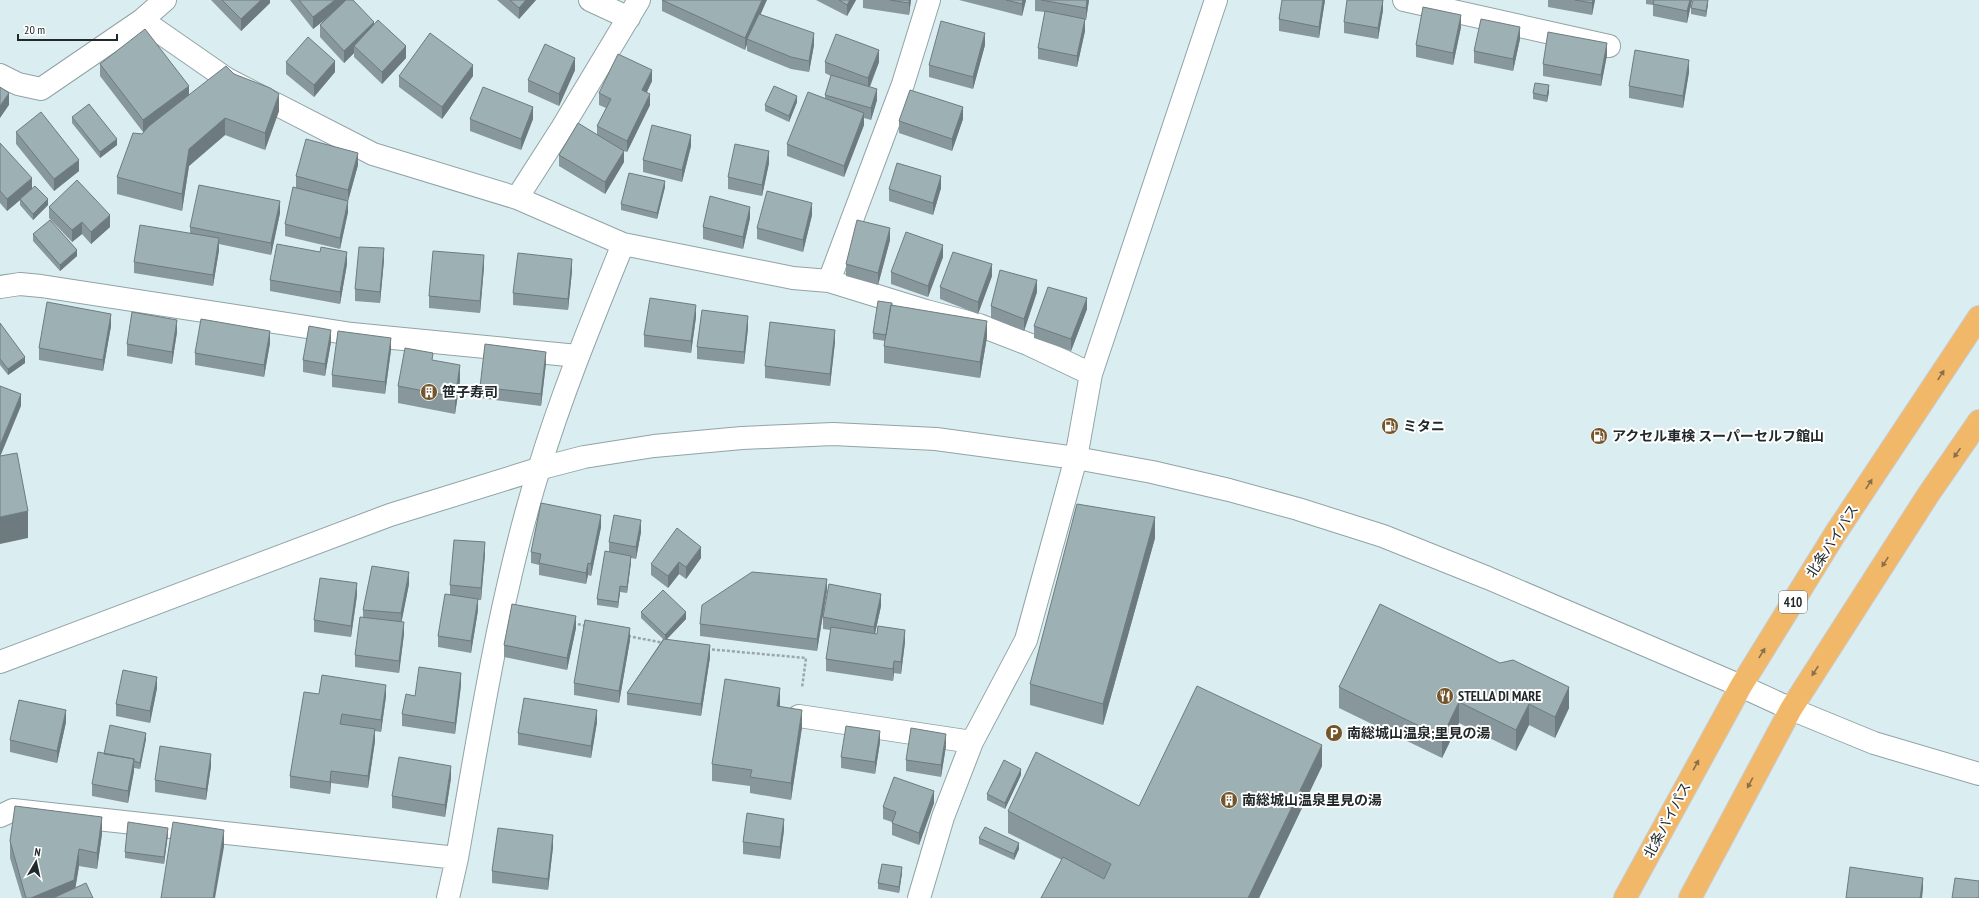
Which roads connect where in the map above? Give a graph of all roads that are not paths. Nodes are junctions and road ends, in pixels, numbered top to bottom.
1 (165, 0) edge
2 (590, 0) edge
3 (929, 0) edge
4 (1216, 0) edge
5 (1404, 0) edge
6 (634, 9) edge
7 (142, 20) junction
8 (1609, 46) dead end
9 (0, 75) edge
10 (517, 198) junction
11 (623, 244) junction
12 (829, 281) junction
13 (0, 287) edge
14 (1979, 317) edge
15 (578, 356) junction
16 (1091, 374) junction
17 (1979, 421) edge
18 (1076, 458) junction
19 (538, 469) junction
20 (0, 662) edge
21 (1741, 686) junction
22 (1791, 709) junction
23 (799, 716) edge
24 (972, 742) junction
25 (1979, 774) edge
26 (0, 816) edge
27 (457, 858) junction
28 (448, 898) edge
29 (919, 898) edge
30 (1625, 898) edge
31 (1690, 898) edge

1 - 7 street
2 - 6 street
3 - 12 street
4 - 16 street
5 - 8 street
6 - 10 street
7 - 9 street
7 - 10 street
10 - 11 street
11 - 12 street
11 - 15 street
12 - 16 street
13 - 15 street
21 -> 14 highway, 北条バイパス / 410
15 - 19 street
16 - 18 street
17 -> 22 highway
18 - 19 street
18 - 21 street
18 - 24 street
19 - 20 street
19 - 27 street
21 - 22 street
30 -> 21 highway, 北条バイパス / 410
22 - 25 street
22 -> 31 highway
23 - 24 street
24 - 29 street
26 - 27 street
27 - 28 street

